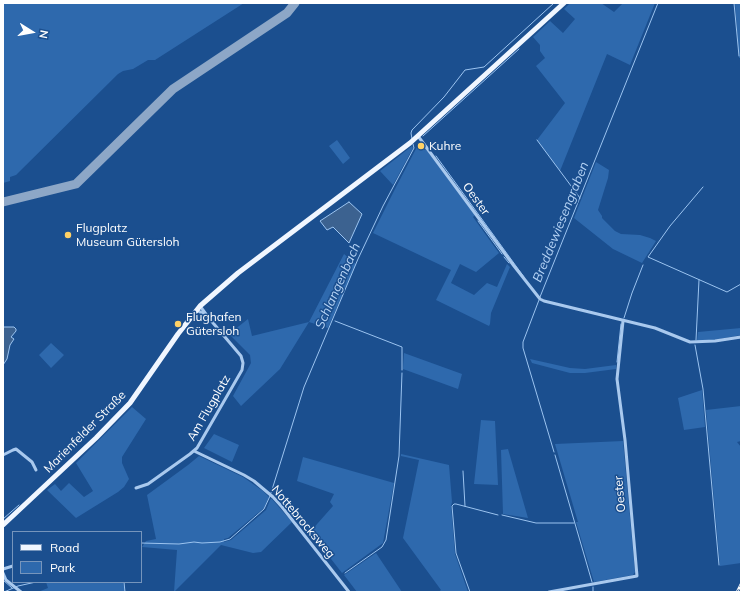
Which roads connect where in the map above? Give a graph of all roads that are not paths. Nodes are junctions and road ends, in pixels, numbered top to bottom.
1 (564, 3) edge
2 (414, 140) junction
3 (198, 308) junction
4 (623, 321) junction
5 (741, 337) edge
6 (194, 451) junction
7 (3, 454) edge
8 (36, 470) dead end
9 (136, 488) dead end
10 (3, 525) edge
11 (3, 573) edge
12 (21, 592) edge
13 (349, 592) edge
14 (549, 592) edge

1 - 2 main road
2 - 3 main road
2 - 4 street, Oester
3 - 6 street, Am Flugplatz
3 - 10 main road, Marienfelder Straße
4 - 5 street, Oester
4 - 14 street, Oester
6 - 9 street, Am Flugplatz
6 - 13 street, Nottebrocksweg
7 - 8 street
11 - 12 street

